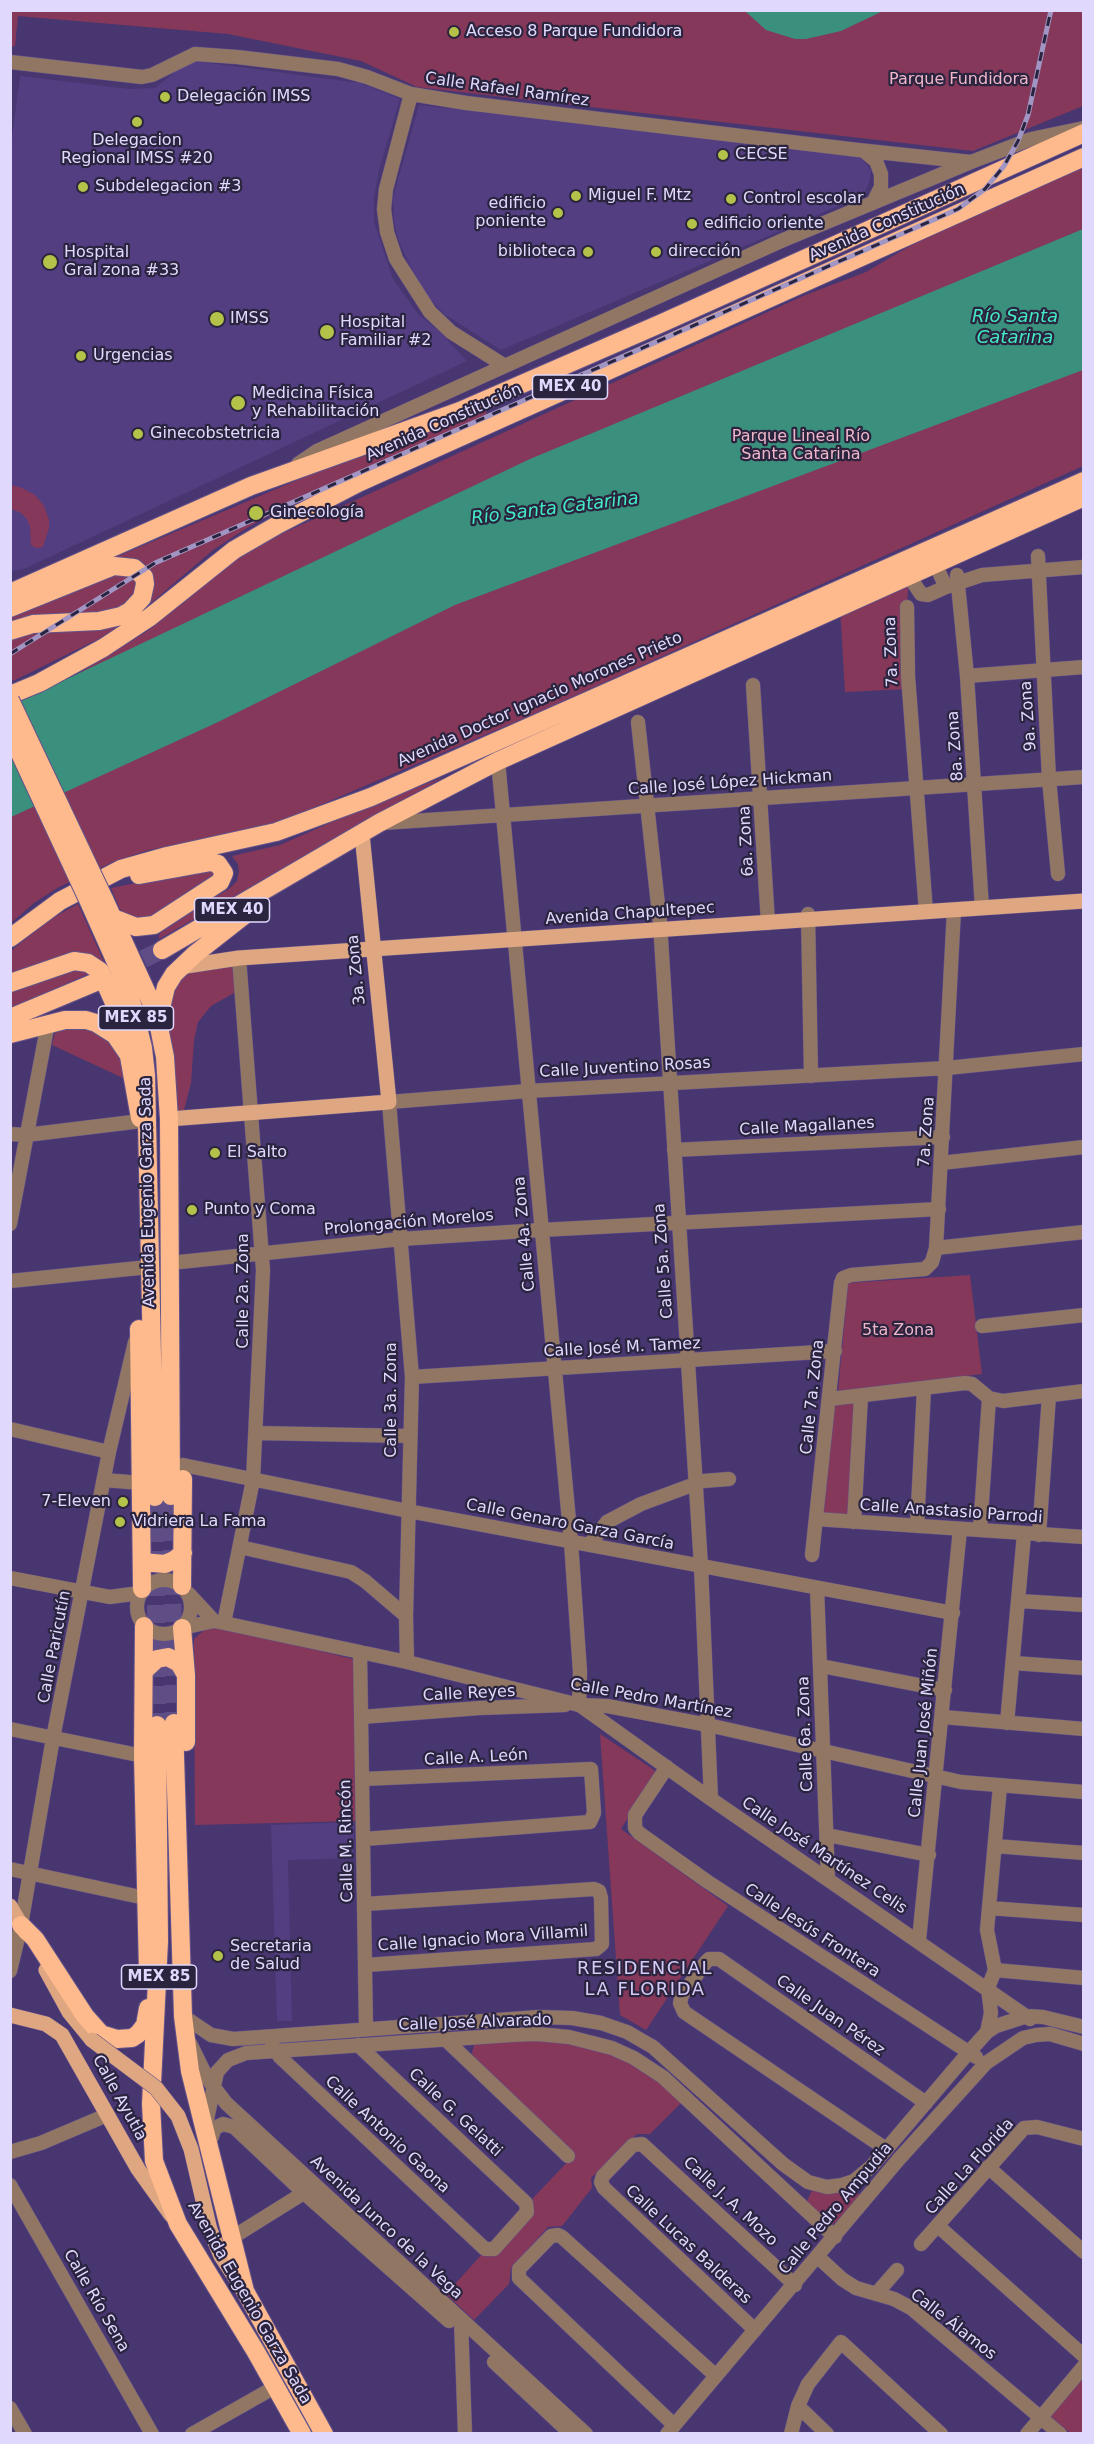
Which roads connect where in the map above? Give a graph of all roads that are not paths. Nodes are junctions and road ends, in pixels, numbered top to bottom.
1 (10, 62) edge
2 (411, 94) junction
3 (1083, 128) edge
4 (1083, 133) edge
5 (1083, 140) edge
6 (864, 151) junction
7 (1030, 157) junction
8 (1083, 157) edge
9 (971, 162) junction
10 (873, 203) junction
11 (722, 296) junction
12 (505, 366) junction
13 (589, 378) junction
14 (288, 472) junction
15 (1083, 481) edge
16 (1083, 497) edge
17 (1038, 556) dead end
18 (935, 564) junction
19 (1083, 567) edge
20 (1038, 570) junction
21 (909, 576) junction
22 (10, 581) edge
23 (954, 581) junction
24 (32, 583) junction
25 (10, 593) edge
26 (907, 606) dead end
27 (10, 608) edge
28 (10, 631) edge
29 (1083, 667) edge
30 (1042, 670) junction
31 (967, 676) junction
32 (753, 684) dead end
33 (10, 695) edge
34 (10, 700) edge
35 (638, 722) dead end
36 (10, 732) edge
37 (498, 761) junction
38 (1083, 777) edge
39 (1049, 780) junction
40 (975, 785) junction
41 (916, 788) junction
42 (760, 797) junction
43 (647, 806) junction
44 (503, 816) junction
45 (379, 823) junction
46 (362, 834) junction
47 (301, 870) junction
48 (1058, 874) dead end
49 (1083, 894) edge
50 (60, 901) junction
51 (1083, 901) edge
52 (97, 902) junction
53 (982, 905) junction
54 (926, 909) junction
55 (954, 910) junction
56 (808, 917) junction
57 (113, 918) junction
58 (768, 920) junction
59 (661, 927) junction
60 (515, 936) junction
61 (10, 938) edge
62 (373, 946) junction
63 (162, 950) tunnel mouth
64 (239, 958) junction
65 (180, 968) junction
66 (96, 982) dead end
67 (10, 983) edge
68 (10, 1018) edge
69 (158, 1022) junction
70 (48, 1023) junction
71 (10, 1034) edge
72 (1083, 1054) edge
73 (128, 1056) junction
74 (947, 1068) junction
75 (811, 1076) junction
76 (669, 1083) junction
77 (528, 1092) junction
78 (388, 1102) junction
79 (250, 1113) junction
80 (169, 1119) junction
81 (141, 1121) junction
82 (10, 1134) edge
83 (26, 1135) junction
84 (943, 1137) junction
85 (149, 1139) junction
86 (1083, 1147) edge
87 (674, 1150) junction
88 (941, 1163) junction
89 (939, 1209) junction
90 (10, 1224) edge
91 (679, 1224) junction
92 (541, 1230) junction
93 (1083, 1232) edge
94 (401, 1239) junction
95 (936, 1248) junction
96 (263, 1253) junction
97 (170, 1263) junction
98 (149, 1267) junction
99 (10, 1281) edge
100 (149, 1290) junction
101 (170, 1290) junction
102 (1083, 1315) edge
103 (982, 1326) dead end
104 (138, 1332) junction
105 (835, 1351) junction
106 (687, 1361) junction
107 (554, 1369) junction
108 (412, 1377) junction
109 (924, 1389) junction
110 (1083, 1392) edge
111 (861, 1396) junction
112 (1049, 1396) junction
113 (988, 1398) junction
114 (830, 1399) junction
115 (10, 1429) edge
116 (256, 1433) junction
117 (409, 1436) junction
118 (109, 1452) junction
119 (183, 1465) junction
120 (729, 1479) dead end
121 (104, 1480) junction
122 (252, 1480) junction
123 (141, 1483) junction
124 (696, 1484) junction
125 (408, 1511) junction
126 (816, 1519) junction
127 (854, 1522) junction
128 (917, 1526) junction
129 (960, 1529) junction
130 (980, 1530) junction
131 (1024, 1534) junction
132 (1039, 1534) junction
133 (1083, 1538) edge
134 (571, 1542) junction
135 (589, 1545) junction
136 (240, 1547) junction
137 (183, 1553) junction
138 (812, 1555) dead end
139 (142, 1562) junction
140 (701, 1566) junction
141 (10, 1578) edge
142 (184, 1588) junction
143 (817, 1588) junction
144 (141, 1591) junction
145 (82, 1594) junction
146 (110, 1598) junction
147 (1018, 1601) junction
148 (1083, 1605) edge
149 (953, 1614) junction
150 (406, 1616) junction
151 (140, 1619) junction
152 (219, 1622) junction
153 (182, 1628) junction
154 (360, 1652) junction
155 (407, 1662) junction
156 (1013, 1663) junction
157 (821, 1666) junction
158 (1083, 1668) edge
159 (144, 1671) junction
160 (186, 1675) junction
161 (945, 1690) junction
162 (579, 1705) junction
163 (361, 1717) junction
164 (943, 1717) junction
165 (1007, 1723) junction
166 (708, 1725) junction
167 (10, 1729) edge
168 (1083, 1729) edge
169 (53, 1738) junction
170 (822, 1751) junction
171 (143, 1756) junction
172 (667, 1767) junction
173 (937, 1777) junction
174 (363, 1779) junction
175 (1000, 1786) junction
176 (1083, 1792) edge
177 (711, 1799) junction
178 (827, 1835) junction
179 (364, 1839) junction
180 (995, 1846) junction
181 (1083, 1853) edge
182 (929, 1855) junction
183 (10, 1869) edge
184 (29, 1873) junction
185 (828, 1879) junction
186 (146, 1902) junction
187 (365, 1904) junction
188 (10, 1906) edge
189 (989, 1908) junction
190 (180, 1914) junction
191 (1083, 1915) edge
192 (21, 1925) junction
193 (159, 1941) junction
194 (919, 1941) junction
195 (366, 1965) junction
196 (995, 1970) junction
197 (10, 1971) edge
198 (159, 1974) junction
199 (1083, 1978) edge
200 (988, 1988) junction
201 (148, 1991) junction
202 (10, 2015) edge
203 (1027, 2016) junction
204 (183, 2023) junction
205 (409, 2026) junction
206 (1083, 2026) edge
207 (366, 2029) junction
208 (987, 2032) junction
209 (1050, 2034) junction
210 (445, 2039) junction
211 (409, 2041) junction
212 (271, 2044) junction
213 (1083, 2044) edge
214 (358, 2045) junction
215 (969, 2052) junction
216 (228, 2060) junction
217 (986, 2063) junction
218 (212, 2087) junction
219 (226, 2103) junction
220 (926, 2103) junction
221 (106, 2115) junction
222 (207, 2136) junction
223 (1083, 2139) edge
224 (886, 2149) junction
225 (10, 2152) edge
226 (568, 2156) dead end
227 (988, 2167) junction
228 (854, 2181) junction
229 (601, 2182) joint
230 (808, 2182) junction
231 (10, 2185) edge
232 (310, 2189) junction
233 (869, 2197) junction
234 (795, 2200) junction
235 (528, 2206) joint
236 (178, 2224) junction
237 (938, 2226) junction
238 (836, 2236) junction
239 (233, 2237) junction
240 (921, 2244) dead end
241 (1082, 2247) edge
242 (818, 2257) junction
243 (897, 2270) dead end
244 (795, 2285) junction
245 (245, 2291) junction
246 (876, 2294) junction
247 (461, 2326) junction
248 (755, 2331) junction
249 (1083, 2356) edge
250 (1083, 2366) edge
251 (716, 2376) junction
252 (275, 2387) junction
253 (798, 2406) junction
254 (10, 2408) edge
255 (1041, 2417) junction
256 (670, 2429) edge
257 (25, 2433) edge
258 (152, 2433) edge
259 (192, 2433) edge
260 (302, 2433) edge
261 (324, 2433) edge
262 (465, 2433) edge
263 (571, 2433) edge
264 (586, 2433) edge
265 (791, 2433) edge
266 (827, 2433) edge
267 (941, 2433) edge
268 (1027, 2433) edge
269 (1060, 2433) edge

1 - 2 street, Calle Rafael Ramírez
2 - 6 street, Calle Rafael Ramírez
2 - 12 street
3 - 9 street
4 - 7 highway, Avenida Constitución / MEX 40
5 - 7 highway
6 - 9 street, Calle Rafael Ramírez
6 - 10 street
7 - 11 highway, Avenida Constitución / MEX 40
8 - 13 highway, Avenida Constitución / MEX 40
9 - 10 street
10 - 12 street
11 - 13 highway
11 - 14 highway, Avenida Constitución / MEX 40
12 - 14 street
13 - 33 highway, Avenida Constitución / MEX 40
14 - 24 highway, Avenida Constitución / MEX 40
15 - 50 highway, Avenida Doctor Ignacio Morones Prieto
16 - 18 highway, MEX 40
17 - 20 street, 9a. Zona
18 - 21 highway, MEX 40
18 - 23 street
19 - 20 street
20 - 23 street
20 - 30 street, 9a. Zona
21 - 23 street
21 - 37 highway, MEX 40
22 - 24 highway
23 - 31 street, 8a. Zona
24 - 25 highway, Avenida Constitución / MEX 40
26 - 41 street, 7a. Zona
27 - 28 highway
29 - 30 street
30 - 31 street
30 - 39 street, 9a. Zona
31 - 40 street, 8a. Zona
32 - 42 street, 6a. Zona
34 - 52 highway, MEX 85, bridge
35 - 43 street, Calle 5a. Zona
36 - 52 highway, MEX 85, bridge
37 - 44 street, Calle 4a. Zona
37 - 45 highway, MEX 40
38 - 39 street, Calle José López Hickman
39 - 40 street, Calle José López Hickman
39 - 48 street, 9a. Zona
40 - 41 street, Calle José López Hickman
40 - 53 street, 8a. Zona
41 - 42 street, Calle José López Hickman
41 - 54 street, 7a. Zona
42 - 43 street, Calle José López Hickman
42 - 58 street, 6a. Zona
43 - 44 street, Calle José López Hickman
43 - 59 street, Calle 5a. Zona
44 - 45 street, Calle José López Hickman
44 - 60 street, Calle 4a. Zona
45 - 46 highway, MEX 40
46 - 47 highway, MEX 40
46 - 62 main road, 3a. Zona
47 - 63 highway, MEX 40
47 - 65 highway
49 - 53 main road
50 - 57 highway
50 - 61 highway, Avenida Doctor Ignacio Morones Prieto
51 - 53 main road, Avenida Chapultepec
52 - 57 highway, Avenida Eugenio Garza Sada / MEX 85
52 - 85 highway, Avenida Eugenio Garza Sada / MEX 85
53 - 54 main road
53 - 55 main road, Avenida Chapultepec
54 - 55 main road, Avenida Chapultepec
54 - 56 main road, Avenida Chapultepec
55 - 74 street, 7a. Zona
56 - 58 main road, Avenida Chapultepec
56 - 75 street
57 - 69 highway, Avenida Eugenio Garza Sada / MEX 85
58 - 59 main road, Avenida Chapultepec
59 - 60 main road, Avenida Chapultepec
59 - 76 street, Calle 5a. Zona
60 - 62 main road, Avenida Chapultepec
60 - 77 street, Calle 4a. Zona
62 - 64 main road, Avenida Chapultepec
62 - 78 main road, 3a. Zona
64 - 65 main road, Avenida Chapultepec
64 - 79 street, Calle 2a. Zona
65 - 69 highway
66 - 68 highway
67 - 73 highway
69 - 80 highway, Avenida Eugenio Garza Sada / MEX 85
70 - 71 highway
70 - 73 highway
70 - 83 street
72 - 74 street, Calle Juventino Rosas
73 - 81 highway
74 - 75 street, Calle Juventino Rosas
74 - 84 street, 7a. Zona
75 - 76 street, Calle Juventino Rosas
76 - 77 street, Calle Juventino Rosas
76 - 87 street, Calle 5a. Zona
77 - 78 street, Calle Juventino Rosas
77 - 92 street, Calle 4a. Zona
78 - 79 main road, Calle Juventino Rosas
78 - 94 street, Calle 3a. Zona
79 - 80 main road, Calle Juventino Rosas
79 - 96 street, Calle 2a. Zona
80 - 97 highway, Avenida Eugenio Garza Sada / MEX 85
81 - 83 street
81 - 85 highway
82 - 83 street
83 - 90 street
84 - 87 street, Calle Magallanes
84 - 88 street, 7a. Zona
85 - 98 highway, Avenida Eugenio Garza Sada / MEX 85
86 - 88 street
87 - 91 street, Calle 5a. Zona
88 - 89 street, 7a. Zona
89 - 91 street, Prolongación Morelos
89 - 95 street, 7a. Zona
91 - 92 street, Prolongación Morelos
91 - 106 street, Calle 5a. Zona
92 - 94 street, Prolongación Morelos
92 - 107 street, Calle 4a. Zona
93 - 95 street
94 - 96 street, Prolongación Morelos
94 - 108 street, Calle 3a. Zona
95 - 105 street, Calle 7a. Zona
96 - 97 street, Prolongación Morelos
96 - 116 street, Calle 2a. Zona
97 - 101 highway, Avenida Eugenio Garza Sada / MEX 85
98 - 99 street
98 - 100 highway, Avenida Eugenio Garza Sada / MEX 85
100 - 101 highway, Avenida Eugenio Garza Sada / MEX 85
100 - 104 highway
101 - 119 highway
102 - 103 street
104 - 118 street, Calle Paricutín
104 - 123 highway
105 - 106 street, Calle José M. Tamez
105 - 114 street, Calle 7a. Zona
106 - 107 street, Calle José M. Tamez
106 - 124 street, Calle 5a. Zona
107 - 108 street, Calle José M. Tamez
107 - 134 street, Calle 4a. Zona
108 - 117 street, Calle 3a. Zona
109 - 111 street
109 - 113 street
109 - 128 street
110 - 112 street
111 - 114 street
111 - 127 street
112 - 113 street
112 - 132 street
113 - 130 street
114 - 126 street, Calle 7a. Zona
115 - 118 street
116 - 117 street
116 - 122 street, Calle 2a. Zona
117 - 125 street, Calle 3a. Zona
118 - 121 street, Calle Paricutín
119 - 122 street, Calle Genaro Garza García
119 - 137 highway
120 - 124 street
121 - 123 street
121 - 145 street, Calle Paricutín
122 - 125 street, Calle Genaro Garza García
122 - 136 street, Calle 2a. Zona
123 - 139 highway
124 - 135 street
124 - 140 street, Calle 5a. Zona
125 - 134 street, Calle Genaro Garza García
125 - 150 street, Calle 3a. Zona
126 - 127 street, Calle Anastasio Parrodi
126 - 138 street, Calle 7a. Zona
127 - 128 street, Calle Anastasio Parrodi
128 - 129 street, Calle Anastasio Parrodi
129 - 130 street, Calle Anastasio Parrodi
129 - 149 street, Calle Juan José Miñón
130 - 131 street, Calle Anastasio Parrodi
131 - 132 street, Calle Anastasio Parrodi
131 - 147 street
132 - 133 street, Calle Anastasio Parrodi
134 - 135 street, Calle Genaro Garza García
134 - 162 street, Calle 4a. Zona
135 - 140 street, Calle Genaro Garza García
136 - 150 street
136 - 152 street, Calle 2a. Zona
137 - 139 highway
137 - 142 highway
139 - 144 highway
140 - 143 street, Calle Genaro Garza García
140 - 166 street, Calle 5a. Zona
141 - 145 street
142 - 144 street
142 - 152 street
142 - 153 street
143 - 149 street, Calle Genaro Garza García
143 - 157 street, Calle 6a. Zona
144 - 146 street
144 - 151 street
145 - 146 street
145 - 169 street, Calle Paricutín
146 - 151 street
147 - 148 street
147 - 156 street
149 - 161 street, Calle Juan José Miñón
150 - 155 street, Calle 3a. Zona
151 - 153 street
151 - 159 highway
152 - 153 street, Calle Pedro Martínez
152 - 154 street, Calle Pedro Martínez
153 - 160 highway
154 - 155 street, Calle Pedro Martínez
154 - 163 street, Calle M. Rincón
155 - 162 street, Calle Pedro Martínez
156 - 158 street
156 - 165 street
157 - 161 street
157 - 170 street, Calle 6a. Zona
159 - 160 highway
159 - 171 highway
160 - 190 highway
161 - 164 street, Calle Juan José Miñón
162 - 163 street, Calle Reyes
162 - 166 street, Calle Pedro Martínez
162 - 172 street, Calle José Martínez Celis
163 - 174 street, Calle M. Rincón
164 - 165 street
164 - 173 street, Calle Juan José Miñón
165 - 168 street
166 - 170 street, Calle Pedro Martínez
166 - 177 street, Calle 5a. Zona
167 - 169 street
169 - 171 street
169 - 184 street, Calle Paricutín
170 - 173 street, Calle Pedro Martínez
170 - 178 street, Calle 6a. Zona
171 - 186 highway
172 - 177 street, Calle José Martínez Celis
172 - 215 street, Calle Jesús Frontera
173 - 175 street, Calle Pedro Martínez
173 - 182 street, Calle Juan José Miñón
174 - 179 street, Calle M. Rincón
174 - 179 street, Calle A. León
175 - 176 street, Calle Pedro Martínez
175 - 180 street
177 - 185 street, Calle José Martínez Celis
178 - 182 street
178 - 185 street, Calle 6a. Zona
179 - 187 street, Calle M. Rincón
180 - 181 street
180 - 189 street
182 - 194 street, Calle Juan José Miñón
183 - 184 street
184 - 186 street
184 - 192 street, Calle Paricutín
185 - 194 street, Calle José Martínez Celis
186 - 193 highway
186 - 201 highway
187 - 195 street, Calle M. Rincón
187 - 195 street, Calle Ignacio Mora Villamil
188 - 192 main road
189 - 191 street
189 - 196 street
190 - 193 highway, Avenida Eugenio Garza Sada / MEX 85
190 - 204 highway, Avenida Eugenio Garza Sada / MEX 85
192 - 197 street, Calle Paricutín
192 - 201 highway
192 - 245 main road, bridge
193 - 198 highway, Avenida Eugenio Garza Sada / MEX 85
194 - 200 street, Calle José Martínez Celis
195 - 207 street, Calle M. Rincón
196 - 199 street
196 - 200 street
198 - 201 highway
198 - 236 highway, Avenida Eugenio Garza Sada / MEX 85
200 - 203 street, Calle José Martínez Celis
200 - 208 street
202 - 221 main road, Calle Ayutla
203 - 206 street
203 - 208 street, Calle Pedro Ampudia
203 - 209 street, Calle José Martínez Celis
204 - 212 street, Calle José Alvarado
204 - 218 street, Avenida Junco de la Vega
204 - 222 highway, Avenida Eugenio Garza Sada / MEX 85
205 - 207 street, Calle José Alvarado
205 - 211 street
205 - 230 street, Calle José Alvarado
207 - 212 street, Calle José Alvarado
208 - 215 street, Calle Pedro Ampudia
209 - 213 street
209 - 217 street, Calle Pedro Ampudia
210 - 211 street, Calle José Alvarado
210 - 226 street
210 - 234 street, Calle José Alvarado
211 - 214 street, Calle José Alvarado
212 - 214 street, Calle José Alvarado
212 - 216 street, Calle José Alvarado
212 - 235 street, Calle Antonio Gaona
214 - 235 street, Calle G. Gelatti
215 - 217 street, Calle Jesús Frontera
215 - 220 street, Calle Pedro Ampudia
216 - 218 street
216 - 219 street
217 - 233 street, Calle Pedro Ampudia
218 - 219 street, Avenida Junco de la Vega
218 - 222 street
219 - 232 street, Avenida Junco de la Vega
220 - 224 street, Calle Pedro Ampudia
220 - 224 street, Calle Juan Pérez
221 - 225 street
221 - 236 main road, Calle Ayutla
222 - 232 street, Avenida Junco de la Vega
222 - 239 highway, Avenida Eugenio Garza Sada / MEX 85
223 - 227 street, Calle La Florida
224 - 228 street, Calle Pedro Ampudia
227 - 237 street, Calle La Florida
227 - 241 street
228 - 230 street, Calle Pedro Ampudia
228 - 233 street
229 - 244 street, Calle J. A. Mozo
229 - 248 street, Calle Lucas Balderas
230 - 234 street
231 - 258 street, Calle Río Sena
232 - 239 street
232 - 247 street, Avenida Junco de la Vega
233 - 238 street, Calle Pedro Ampudia
234 - 238 street, Calle José Alvarado
236 - 252 highway, Avenida Eugenio Garza Sada / MEX 85
237 - 240 street, Calle La Florida
237 - 249 street
238 - 242 street, Calle Pedro Ampudia
239 - 245 highway, Avenida Eugenio Garza Sada / MEX 85
242 - 244 street, Calle Pedro Ampudia
242 - 246 street, Calle Álamos
243 - 246 street
244 - 248 street, Calle Pedro Ampudia
245 - 261 highway, Avenida Eugenio Garza Sada / MEX 85
246 - 255 street, Calle Álamos
247 - 262 street
247 - 263 street, Avenida Junco de la Vega
247 - 264 street, Avenida Junco de la Vega
248 - 251 street, Calle Pedro Ampudia
250 - 255 street
251 - 256 street, Calle Pedro Ampudia
251 - 256 street
252 - 259 street
252 - 260 highway, Avenida Eugenio Garza Sada / MEX 85
253 - 265 street
253 - 266 street
253 - 267 street
254 - 257 street
255 - 268 street
255 - 269 street, Calle Álamos

